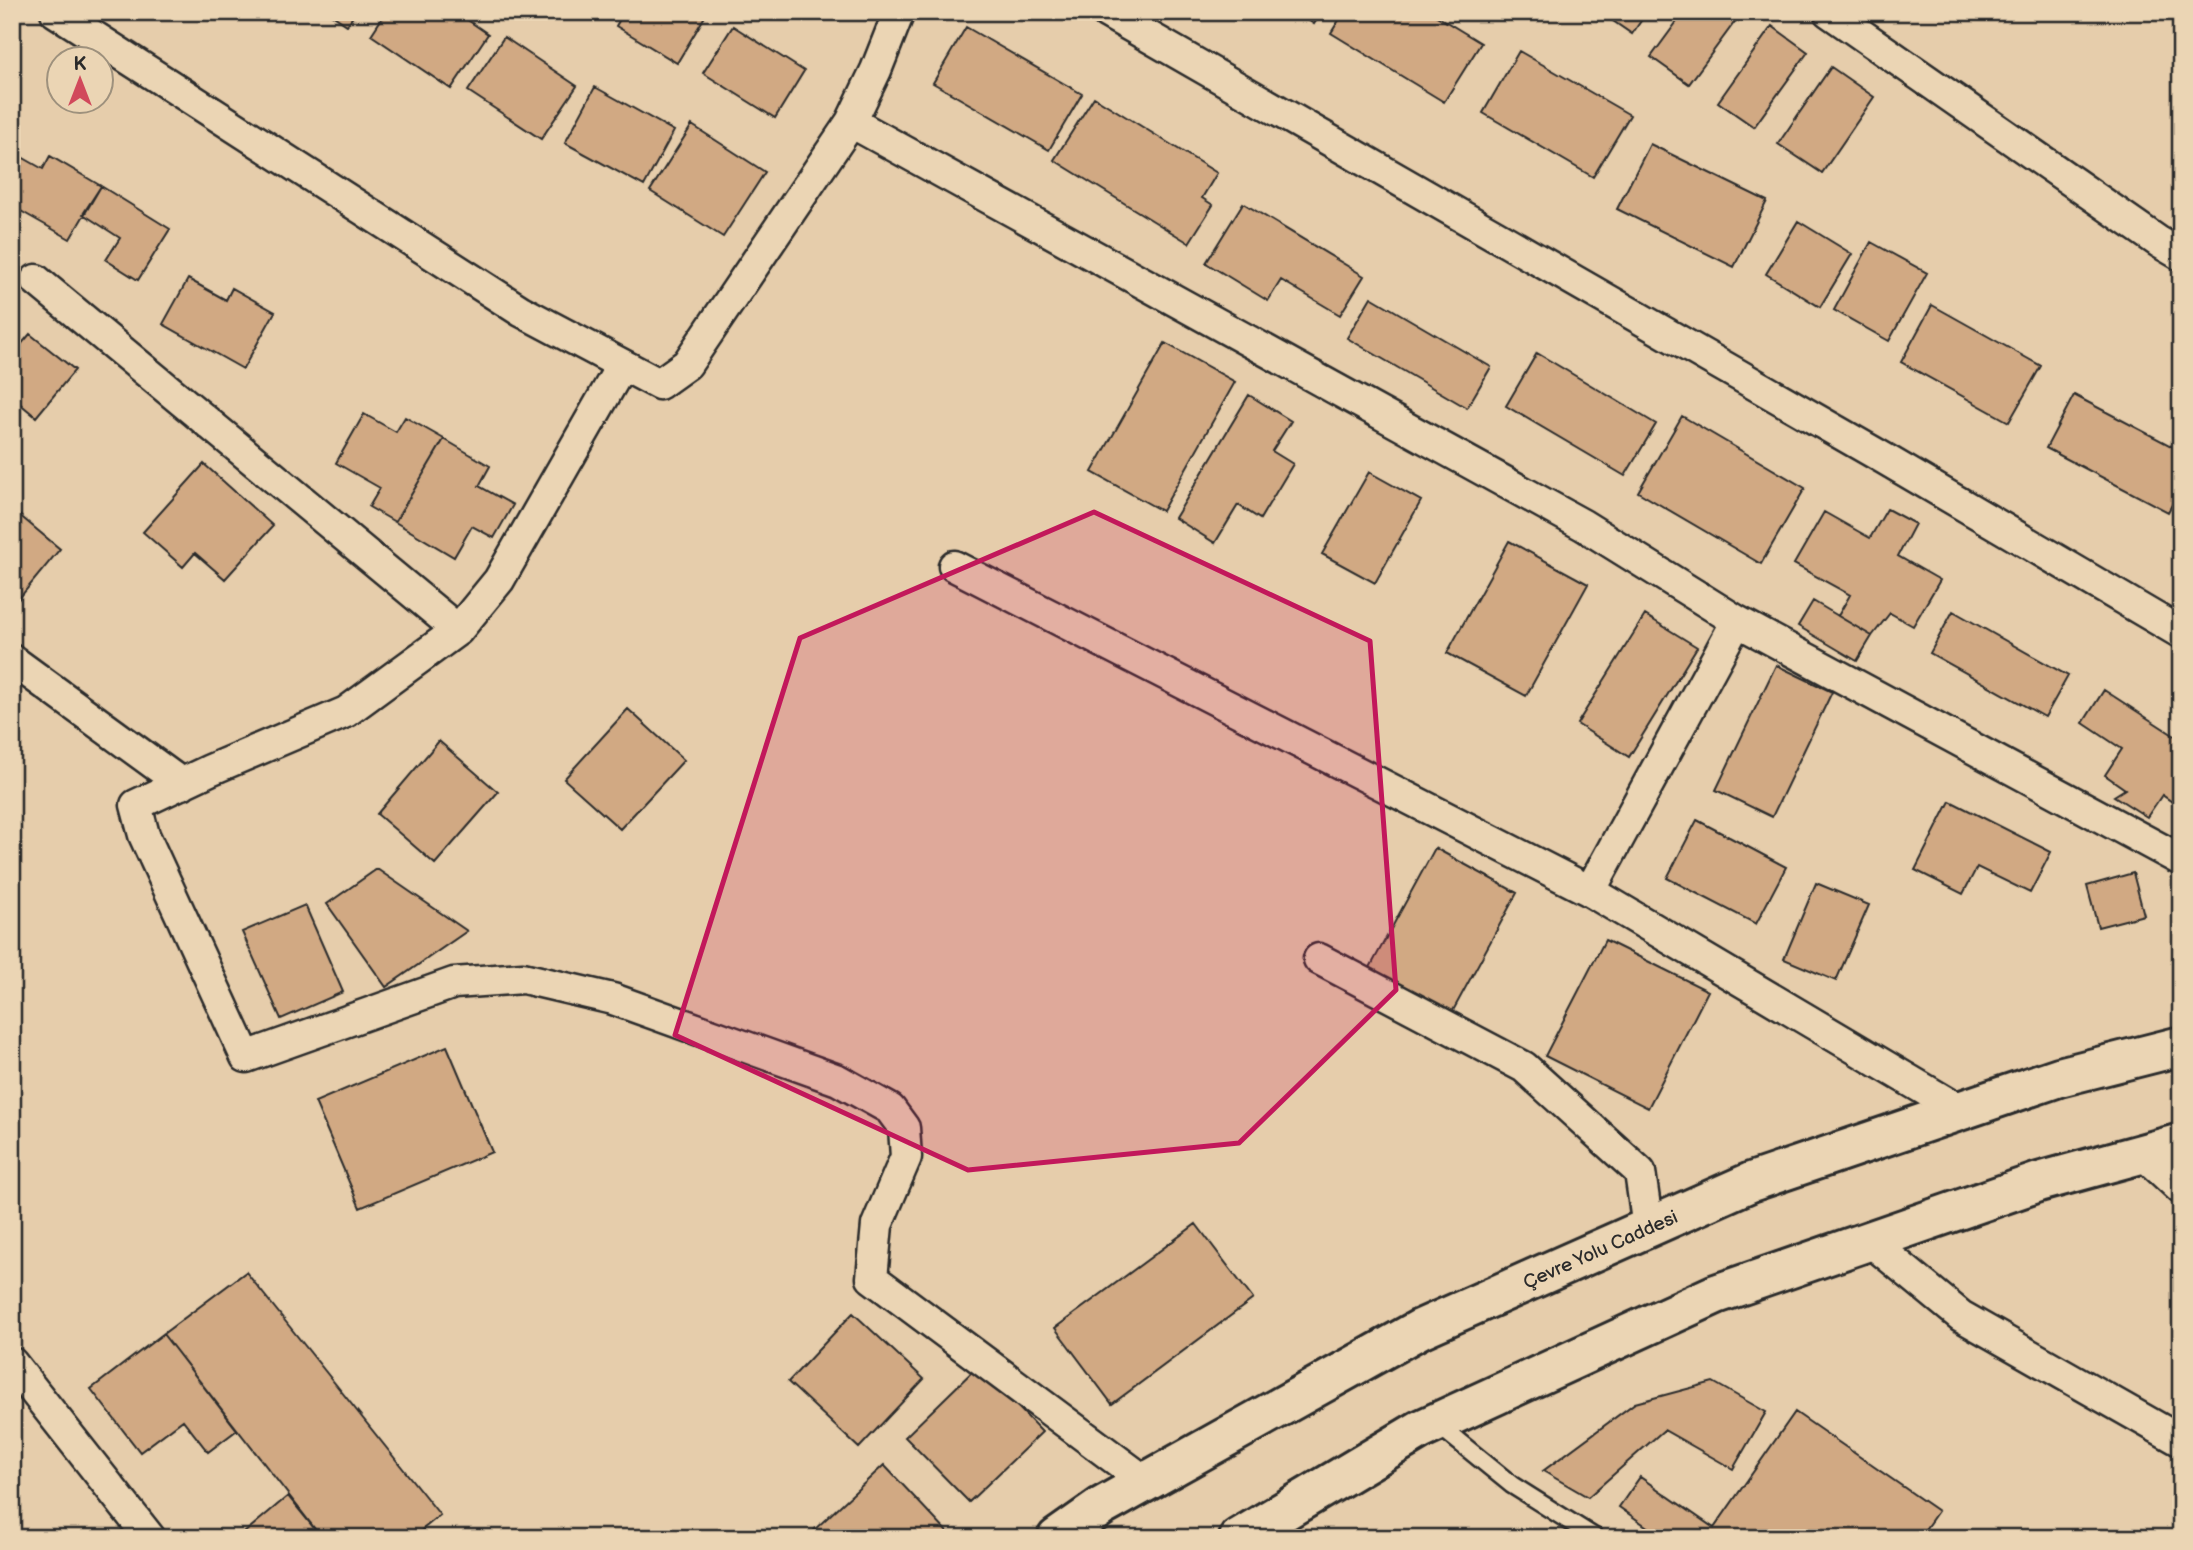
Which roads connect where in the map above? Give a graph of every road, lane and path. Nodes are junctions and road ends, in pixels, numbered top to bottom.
1 (55, 12) edge
2 (899, 12) edge
3 (1106, 12) edge
4 (1829, 12) edge
5 (851, 122) junction
6 (2181, 255) edge
7 (36, 281) dead end
8 (622, 365) junction
9 (954, 566) dead end
10 (1737, 621) junction
11 (458, 629) junction
12 (2181, 633) edge
13 (12, 660) edge
14 (182, 784) junction
15 (2181, 860) edge
16 (1590, 891) junction
17 (1319, 958) dead end
18 (2181, 1046) edge
19 (1961, 1111) junction
20 (2181, 1143) edge
21 (2143, 1154) junction
22 (2181, 1189) edge
23 (1648, 1228) junction
24 (1870, 1241) junction
25 (12, 1363) edge
26 (1436, 1423) junction
27 (2181, 1441) edge
28 (1146, 1482) junction
29 (150, 1538) edge
30 (1057, 1538) edge
31 (1239, 1538) edge
32 (1596, 1538) edge

1 - 8 street
2 - 5 street
3 - 12 street
4 - 6 street
5 - 8 street
5 - 10 street
7 - 11 street
8 - 11 street
9 - 16 street
10 - 15 street
10 - 16 street
11 - 14 street
13 - 14 street
14 - 28 street
16 - 19 street
17 - 23 street
18 - 19 highway, Çevre Yolu Caddesi
19 - 23 highway, Çevre Yolu Caddesi
20 - 21 highway
21 - 22 street
21 - 24 highway
23 - 28 highway, Çevre Yolu Caddesi
24 - 26 highway
24 - 27 street
25 - 29 street
26 - 31 highway
26 - 32 lane
28 - 30 highway, Çevre Yolu Caddesi

